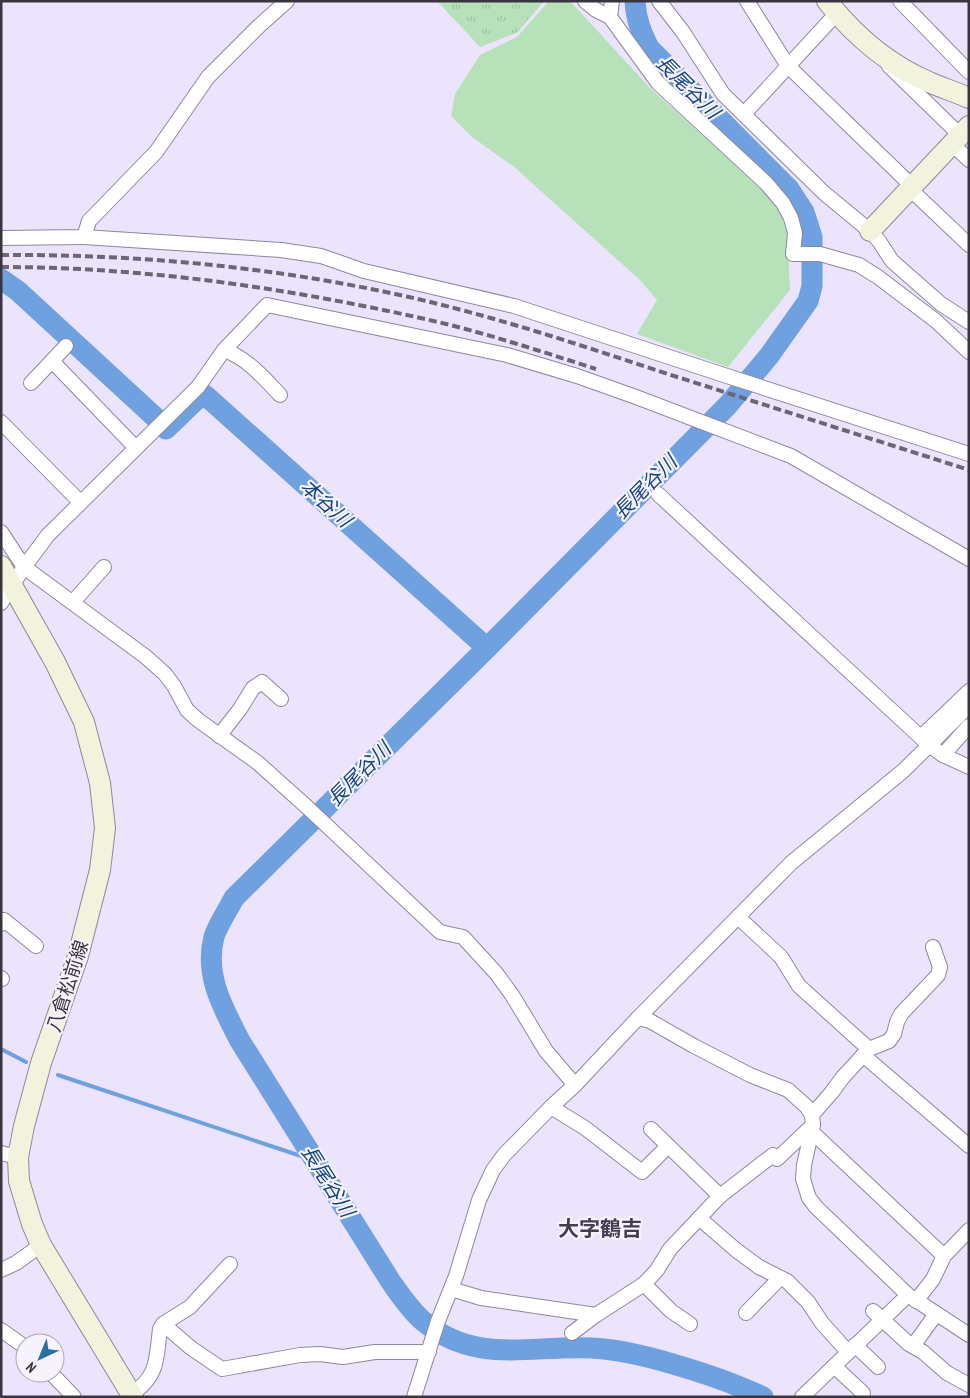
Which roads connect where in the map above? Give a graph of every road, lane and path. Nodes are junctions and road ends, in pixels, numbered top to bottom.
1 (287, 1) edge
2 (585, 1) edge
3 (612, 1) edge
4 (659, 1) edge
5 (747, 1) edge
6 (900, 1) edge
7 (832, 7) edge
8 (610, 17) junction
9 (862, 38) junction
10 (788, 66) junction
11 (969, 72) edge
12 (969, 98) edge
13 (744, 114) junction
14 (960, 135) edge
15 (969, 160) edge
16 (911, 187) junction
17 (870, 231) junction
18 (84, 237) junction
19 (1, 238) edge
20 (969, 245) edge
21 (969, 322) edge
22 (66, 346) dead end
23 (224, 350) junction
24 (969, 352) edge
25 (52, 361) junction
26 (32, 383) dead end
27 (280, 395) dead end
28 (1, 422) edge
29 (136, 448) junction
30 (969, 454) edge
31 (658, 494) dead end
32 (80, 502) junction
33 (1, 532) edge
34 (969, 559) edge
35 (1, 566) edge
36 (24, 567) junction
37 (104, 567) dead end
38 (4, 597) edge
39 (73, 602) junction
40 (969, 691) edge
41 (281, 699) dead end
42 (969, 706) edge
43 (969, 726) edge
44 (219, 736) junction
45 (925, 741) junction
46 (943, 755) junction
47 (969, 768) edge
48 (738, 917) junction
49 (1, 924) edge
50 (36, 946) dead end
51 (933, 947) dead end
52 (638, 1018) junction
53 (866, 1052) junction
54 (575, 1085) junction
55 (551, 1107) junction
56 (812, 1124) junction
57 (651, 1129) dead end
58 (668, 1146) junction
59 (969, 1146) edge
60 (9, 1155) edge
61 (720, 1196) junction
62 (699, 1218) junction
63 (969, 1230) edge
64 (41, 1245) junction
65 (944, 1256) junction
66 (230, 1264) dead end
67 (1, 1270) edge
68 (780, 1278) junction
69 (644, 1284) junction
70 (451, 1289) junction
71 (912, 1298) junction
72 (746, 1313) dead end
73 (936, 1314) junction
74 (596, 1315) junction
75 (878, 1315) junction
76 (163, 1324) junction
77 (690, 1324) dead end
78 (1, 1330) edge
79 (572, 1334) dead end
80 (969, 1335) edge
81 (15, 1340) edge
82 (430, 1346) junction
83 (913, 1346) junction
84 (852, 1348) junction
85 (834, 1366) junction
86 (878, 1367) dead end
87 (60, 1383) edge
88 (969, 1385) edge
89 (863, 1393) dead end
90 (132, 1395) edge
91 (74, 1397) edge
92 (414, 1397) edge
93 (802, 1397) edge

1 - 18 street
2 - 8 street
3 - 8 street
4 - 13 street
5 - 10 street
6 - 11 street
7 - 9 main road
7 - 10 street
8 - 24 street
9 - 12 main road
9 - 14 street
10 - 13 street
10 - 16 street
13 - 17 street
14 - 15 street
14 - 16 main road
16 - 17 main road
16 - 20 street
17 - 21 street
18 - 19 street
18 - 30 street
22 - 25 street
23 - 27 street
23 - 29 street
23 - 34 street
25 - 26 street
25 - 29 street
28 - 32 street
29 - 32 street
31 - 45 street
32 - 36 street
33 - 36 street
35 - 38 main road, 八倉松前線
36 - 38 street
36 - 39 street
37 - 39 street
38 - 60 main road, 八倉松前線
39 - 44 street
40 - 45 street
41 - 44 street
42 - 45 street
43 - 46 street
44 - 54 street
45 - 46 street
45 - 48 street
46 - 47 street
48 - 52 street
48 - 53 street
49 - 50 street
51 - 53 street
52 - 54 street
52 - 56 street
53 - 56 street
53 - 59 street
54 - 55 street
55 - 58 street
55 - 70 street
56 - 61 street
56 - 65 street
56 - 71 street
57 - 58 street
58 - 61 street
60 - 64 main road, 八倉松前線
61 - 62 street
62 - 68 street
62 - 69 street
63 - 65 street
64 - 67 street
64 - 90 main road, 八倉松前線
65 - 71 street
66 - 76 street
68 - 72 street
68 - 84 street
69 - 74 street
69 - 77 street
70 - 74 street
70 - 82 street
71 - 73 street
71 - 75 street
73 - 80 street
73 - 83 street
74 - 79 street
75 - 83 street
75 - 84 street
76 - 82 street
76 - 90 street
78 - 81 street
82 - 92 street
83 - 88 street
84 - 85 street
84 - 86 street
85 - 89 street
85 - 93 street
87 - 91 street

